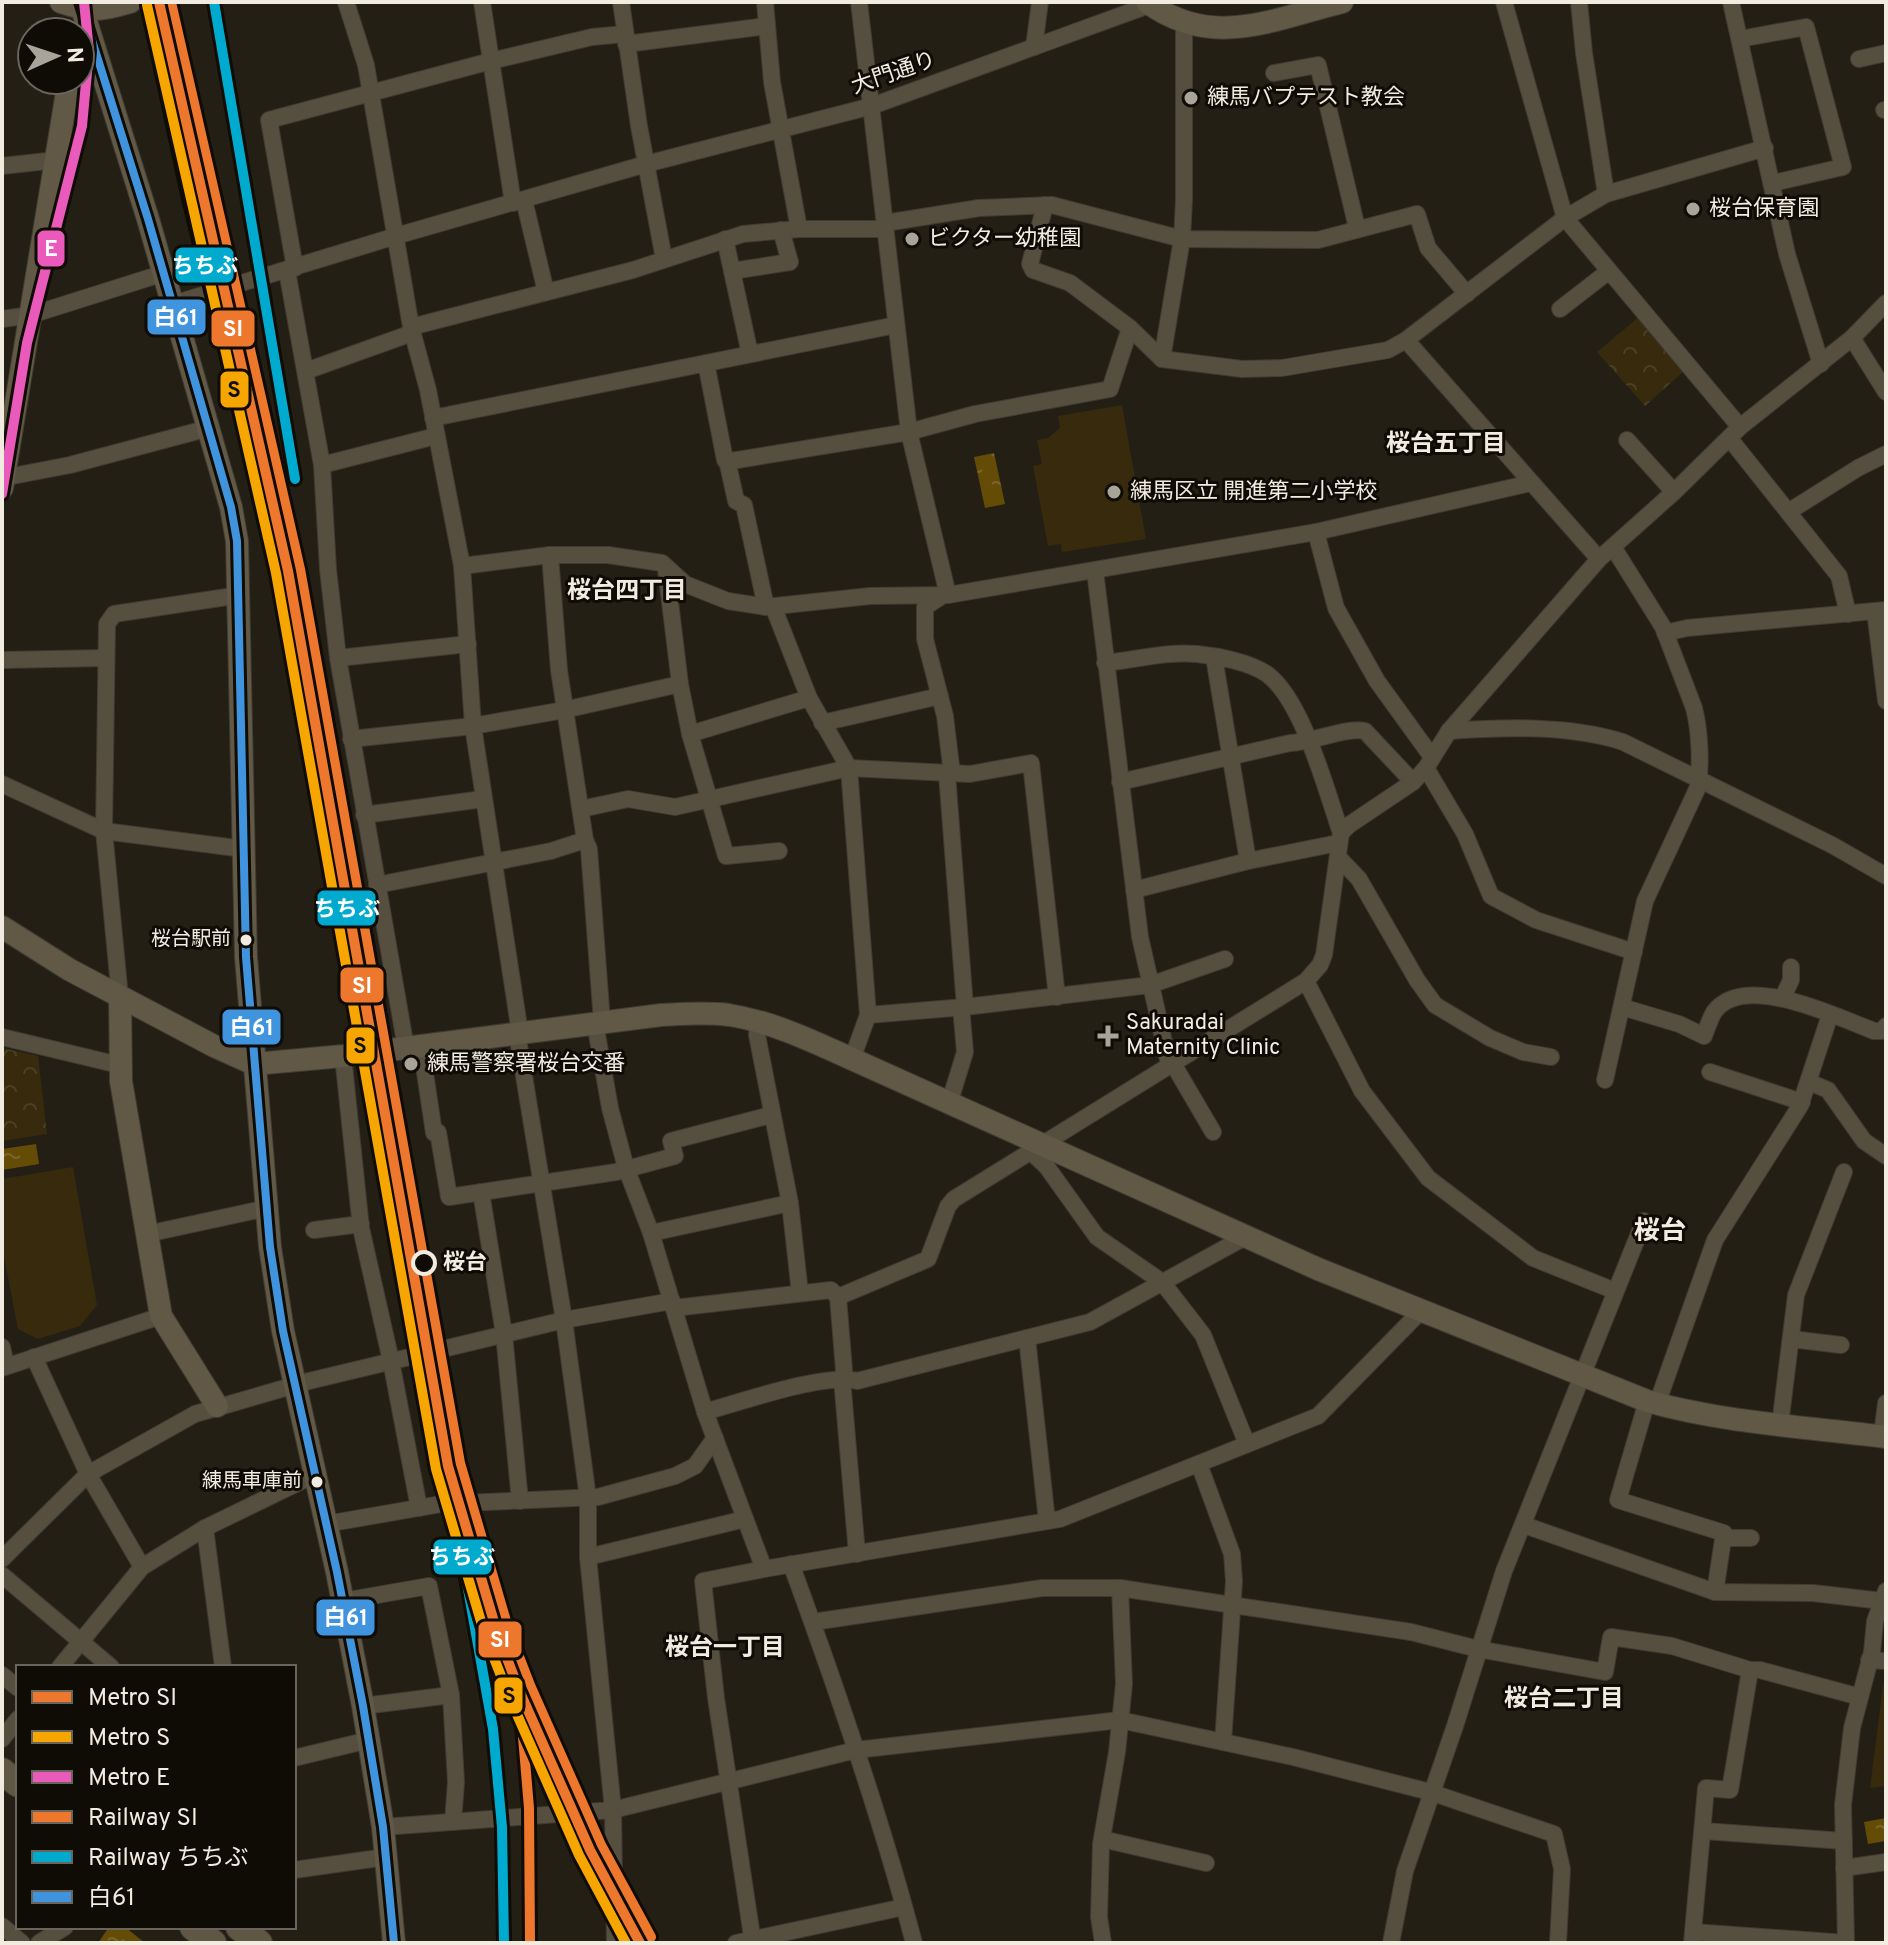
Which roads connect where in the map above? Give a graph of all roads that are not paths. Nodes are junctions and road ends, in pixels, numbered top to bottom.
1 (61, 2) edge
2 (130, 2) edge
3 (346, 2) edge
4 (482, 2) edge
5 (621, 2) edge
6 (765, 2) edge
7 (859, 2) edge
8 (1040, 2) edge
9 (1147, 2) edge
10 (1339, 2) edge
11 (1504, 2) edge
12 (1581, 2) edge
13 (1731, 2) edge
14 (82, 6) edge
15 (1184, 20) junction
16 (767, 26) junction
17 (625, 39) junction
18 (1740, 39) junction
19 (1034, 47) junction
20 (1886, 53) edge
21 (1859, 59) dead end
22 (491, 61) junction
23 (1274, 73) dead end
24 (371, 94) junction
25 (66, 96) edge
26 (872, 106) junction
27 (781, 131) junction
28 (1765, 148) junction
29 (56, 160) junction
30 (646, 164) junction
31 (2, 166) edge
32 (1773, 183) junction
33 (1606, 194) junction
34 (518, 202) junction
35 (1045, 205) junction
36 (1565, 218) junction
37 (885, 226) junction
38 (1357, 228) junction
39 (799, 229) junction
40 (781, 230) junction
41 (396, 236) junction
42 (725, 239) junction
43 (1182, 239) junction
44 (664, 259) junction
45 (291, 269) junction
46 (732, 271) junction
47 (1609, 271) junction
48 (164, 273) junction
49 (546, 292) junction
50 (1467, 294) junction
51 (1886, 303) edge
52 (173, 304) junction
53 (1560, 309) dead end
54 (31, 315) junction
55 (2, 319) edge
56 (896, 325) junction
57 (1130, 328) junction
58 (411, 330) junction
59 (1852, 338) junction
60 (1406, 340) junction
61 (750, 354) junction
62 (1162, 359) junction
63 (706, 363) junction
64 (1821, 364) junction
65 (306, 371) junction
66 (1886, 392) edge
67 (433, 418) junction
68 (209, 428) junction
69 (909, 432) junction
70 (1735, 433) junction
71 (436, 436) junction
72 (1627, 440) dead end
73 (1886, 454) edge
74 (727, 460) junction
75 (322, 465) junction
76 (3, 481) edge
77 (1531, 483) junction
78 (1674, 492) junction
79 (1788, 512) junction
80 (1316, 532) junction
81 (1613, 547) junction
82 (550, 555) junction
83 (1599, 559) junction
84 (462, 566) junction
85 (666, 569) junction
86 (1095, 571) junction
87 (240, 595) junction
88 (946, 595) junction
89 (770, 607) junction
90 (1880, 611) edge
91 (1848, 614) junction
92 (1665, 633) junction
93 (468, 644) junction
94 (1214, 657) junction
95 (105, 658) junction
96 (338, 658) junction
97 (2, 660) edge
98 (1105, 663) junction
99 (680, 684) junction
100 (940, 696) junction
101 (809, 698) junction
102 (1886, 701) edge
103 (564, 710) junction
104 (822, 723) junction
105 (473, 726) junction
106 (1449, 731) junction
107 (690, 734) junction
108 (351, 739) junction
109 (1310, 742) junction
110 (1230, 757) junction
111 (1429, 762) junction
112 (849, 768) junction
113 (950, 774) junction
114 (1699, 781) junction
115 (1120, 782) junction
116 (1413, 782) junction
117 (2, 784) edge
118 (483, 799) junction
119 (707, 799) junction
120 (581, 809) junction
121 (364, 815) junction
122 (104, 831) junction
123 (585, 840) junction
124 (1339, 844) junction
125 (244, 849) junction
126 (779, 851) dead end
127 (1248, 861) junction
128 (496, 863) junction
129 (1886, 876) edge
130 (377, 885) junction
131 (1134, 890) junction
132 (2, 927) edge
133 (1634, 952) junction
134 (1225, 959) dead end
135 (1791, 967) dead end
136 (1306, 981) junction
137 (1150, 985) junction
138 (120, 997) junction
139 (1057, 997) junction
140 (1783, 997) junction
141 (963, 1007) junction
142 (1622, 1007) junction
143 (868, 1015) junction
144 (1830, 1015) junction
145 (758, 1021) junction
146 (599, 1022) junction
147 (1886, 1026) edge
148 (518, 1033) junction
149 (2, 1037) edge
150 (414, 1047) junction
151 (343, 1056) junction
152 (1551, 1057) dead end
153 (852, 1059) junction
154 (1171, 1063) junction
155 (254, 1064) junction
156 (119, 1065) junction
157 (1710, 1072) dead end
158 (1605, 1080) dead end
159 (1809, 1082) junction
160 (1802, 1102) junction
161 (949, 1104) junction
162 (771, 1115) junction
163 (1213, 1132) dead end
164 (1036, 1148) junction
165 (1886, 1156) edge
166 (626, 1168) junction
167 (1844, 1172) dead end
168 (542, 1184) junction
169 (481, 1192) junction
170 (790, 1203) junction
171 (267, 1208) junction
172 (1644, 1221) dead end
173 (361, 1224) junction
174 (314, 1230) dead end
175 (651, 1233) junction
176 (147, 1234) junction
177 (1247, 1236) junction
178 (1162, 1282) junction
179 (1615, 1291) junction
180 (800, 1293) junction
181 (838, 1297) junction
182 (673, 1304) junction
183 (1420, 1312) junction
184 (161, 1316) junction
185 (564, 1320) junction
186 (504, 1334) junction
187 (1027, 1338) junction
188 (1791, 1339) junction
189 (1841, 1345) dead end
190 (2, 1347) edge
191 (34, 1357) junction
192 (391, 1361) junction
193 (4, 1367) edge
194 (1582, 1375) junction
195 (842, 1379) junction
196 (294, 1385) junction
197 (1652, 1402) junction
198 (1886, 1403) edge
199 (217, 1406) junction
200 (705, 1412) junction
201 (1780, 1425) junction
202 (1884, 1436) edge
203 (715, 1438) junction
204 (1247, 1444) junction
205 (1199, 1464) junction
206 (88, 1474) junction
207 (314, 1475) junction
208 (588, 1498) junction
209 (520, 1501) junction
210 (419, 1508) junction
211 (745, 1519) junction
212 (1047, 1521) junction
213 (326, 1524) junction
214 (1524, 1525) junction
215 (205, 1528) junction
216 (1723, 1538) junction
217 (1751, 1538) dead end
218 (857, 1554) junction
219 (588, 1557) junction
220 (2, 1559) edge
221 (791, 1564) junction
222 (142, 1567) junction
223 (764, 1569) junction
224 (2, 1575) edge
225 (1120, 1588) junction
226 (1715, 1592) junction
227 (1884, 1596) edge
228 (343, 1601) junction
229 (1231, 1606) junction
230 (813, 1622) junction
231 (80, 1641) junction
232 (1478, 1649) junction
233 (1878, 1660) edge
234 (62, 1665) edge
235 (109, 1665) edge
236 (223, 1665) edge
237 (1750, 1670) junction
238 (451, 1695) junction
239 (1860, 1697) junction
240 (363, 1706) junction
241 (1120, 1720) junction
242 (16, 1722) edge
243 (2, 1739) edge
244 (369, 1740) junction
245 (1223, 1742) junction
246 (856, 1750) junction
247 (296, 1758) edge
248 (728, 1782) junction
249 (1430, 1792) junction
250 (613, 1810) junction
251 (453, 1822) junction
252 (383, 1827) junction
253 (1704, 1831) junction
254 (1102, 1839) junction
255 (1844, 1841) junction
256 (386, 1857) junction
257 (1886, 1862) edge
258 (1206, 1863) dead end
259 (1844, 1868) junction
260 (296, 1870) edge
261 (904, 1907) junction
262 (2, 1926) edge
263 (62, 1929) edge
264 (174, 1929) edge
265 (196, 1929) edge
266 (218, 1929) edge
267 (242, 1929) edge
268 (1559, 1935) edge
269 (1693, 1938) edge
270 (753, 1941) edge
271 (22, 1943) edge
272 (39, 1943) edge
273 (192, 1943) edge
274 (213, 1943) edge
275 (236, 1943) edge
276 (259, 1943) edge
277 (394, 1943) edge
278 (615, 1943) edge
279 (736, 1943) edge
280 (914, 1943) edge
281 (1103, 1943) edge
282 (1391, 1943) edge
283 (1846, 1943) edge

1 - 14 street
2 - 14 street
3 - 24 street
4 - 22 street
5 - 17 street
6 - 16 street
7 - 26 street
8 - 19 street
9 - 15 street
9 - 19 street, 大門通り
10 - 15 street
11 - 36 street
12 - 33 street
13 - 18 street
14 - 48 street
15 - 43 street
16 - 17 street
16 - 27 street
17 - 22 street
17 - 30 street
18 - 28 street
18 - 32 street
19 - 26 street, 大門通り
20 - 21 street
22 - 24 street
22 - 34 street
23 - 38 street
24 - 41 street
24 - 45 street
25 - 29 street
26 - 27 street, 大門通り
26 - 37 street
27 - 30 street, 大門通り
27 - 39 street
28 - 32 street
28 - 33 street
29 - 31 street
29 - 54 street
30 - 34 street, 大門通り
30 - 44 street
32 - 64 street
33 - 36 street
34 - 41 street, 大門通り
34 - 49 street
35 - 37 street
35 - 43 street
35 - 57 street
36 - 47 street
36 - 50 street
37 - 39 street
37 - 56 street
38 - 43 street
38 - 50 street
39 - 40 street
40 - 42 street
40 - 46 street
41 - 45 street, 大門通り
41 - 58 street
42 - 44 street
42 - 46 street
43 - 62 street
44 - 49 street
45 - 52 street, 大門通り
45 - 65 street
46 - 61 street
47 - 53 street
47 - 70 street
48 - 52 street
48 - 54 street
49 - 58 street
50 - 60 street
51 - 59 street
52 - 68 street
54 - 55 street
54 - 76 street
56 - 61 street
56 - 69 street
57 - 62 street
57 - 69 street
58 - 65 street
58 - 67 street
59 - 64 street
59 - 66 street
60 - 62 street
60 - 77 street
61 - 63 street
63 - 67 street
63 - 74 street
64 - 70 street
65 - 75 street
67 - 71 street
68 - 76 street
68 - 87 street
69 - 74 street
69 - 88 street
70 - 78 street
70 - 79 street
71 - 75 street
71 - 84 street
72 - 78 street
73 - 79 street
74 - 89 street
75 - 96 street
77 - 80 street
77 - 83 street
78 - 81 street
79 - 91 street
80 - 86 street
80 - 111 street
81 - 83 street
81 - 92 street
82 - 84 street
82 - 85 street
82 - 103 street
83 - 106 street
84 - 93 street
85 - 89 street
85 - 99 street
86 - 88 street
86 - 98 street
87 - 95 street
87 - 125 street
88 - 89 street
88 - 100 street
89 - 101 street
90 - 91 street
90 - 102 street
91 - 92 street
92 - 114 street
93 - 96 street
93 - 105 street
94 - 98 street
94 - 109 street
94 - 110 street
95 - 97 street
95 - 122 street
96 - 108 street
98 - 115 street
99 - 103 street
99 - 107 street
100 - 104 street
100 - 113 street
101 - 104 street
101 - 107 street
103 - 105 street
103 - 120 street
104 - 112 street
105 - 108 street
105 - 118 street
106 - 111 street
106 - 114 street
107 - 119 street
108 - 121 street
109 - 110 street
109 - 116 street
109 - 124 street
110 - 115 street
110 - 127 street
111 - 116 street
111 - 133 street
112 - 113 street
112 - 119 street
112 - 143 street
113 - 139 street
113 - 141 street
114 - 129 street
114 - 133 street
115 - 131 street
116 - 124 street
117 - 122 street
118 - 121 street
118 - 128 street
119 - 120 street
119 - 126 street
120 - 123 street
121 - 130 street
122 - 125 street
122 - 138 street
123 - 128 street
123 - 146 street
124 - 127 street
124 - 136 street
124 - 152 street
125 - 155 street
127 - 131 street
128 - 130 street
128 - 148 street
130 - 150 street
131 - 137 street
132 - 138 street
133 - 142 street
134 - 137 street
135 - 140 street
136 - 154 street
136 - 179 street
137 - 139 street
137 - 154 street
138 - 155 street
138 - 156 street
139 - 141 street
140 - 142 street
140 - 144 street
141 - 143 street
141 - 161 street
142 - 158 street
143 - 153 street
144 - 147 street
144 - 159 street
145 - 146 street
145 - 153 street
145 - 162 street
146 - 148 street
146 - 166 street
148 - 150 street
148 - 168 street
149 - 156 street
150 - 151 street
150 - 169 street
151 - 155 street
151 - 173 street
153 - 161 street
154 - 163 street
154 - 164 street
155 - 171 street
156 - 176 street
157 - 160 street
159 - 160 street
159 - 165 street
160 - 197 street
161 - 164 street
162 - 166 street
162 - 170 street
164 - 177 street
164 - 178 street
164 - 181 street
166 - 168 street
166 - 175 street
167 - 188 street
168 - 169 street
168 - 185 street
169 - 186 street
170 - 175 street
170 - 180 street
171 - 176 street
171 - 196 street
172 - 179 street
173 - 174 street
173 - 192 street
175 - 182 street
176 - 184 street
177 - 178 street
177 - 183 street
178 - 187 street
178 - 204 street
179 - 194 street
180 - 181 street
180 - 182 street
181 - 195 street
182 - 185 street
182 - 200 street
183 - 194 street
183 - 204 street
184 - 191 street
184 - 199 street
185 - 186 street
185 - 208 street
186 - 192 street
186 - 209 street
187 - 195 street
187 - 212 street
188 - 189 street
188 - 201 street
190 - 193 street
191 - 193 street
191 - 206 street
192 - 196 street
192 - 210 street
194 - 197 street
194 - 214 street
195 - 200 street
195 - 218 street
196 - 199 street
196 - 207 street
197 - 201 street
197 - 216 street
198 - 202 street
199 - 206 street
200 - 203 street
201 - 202 street
203 - 208 street
203 - 211 street
204 - 205 street
205 - 212 street
205 - 229 street
206 - 220 street
206 - 222 street
207 - 213 street
207 - 215 street
208 - 209 street
208 - 219 street
209 - 210 street
210 - 213 street
211 - 219 street
211 - 223 street
212 - 218 street
213 - 228 street
214 - 226 street
214 - 232 street
215 - 222 street
215 - 236 street
216 - 217 street
216 - 226 street
218 - 221 street
219 - 250 street
221 - 223 street
221 - 230 street
222 - 231 street
223 - 248 street
224 - 231 street
225 - 229 street
225 - 230 street
225 - 241 street
226 - 227 street
227 - 233 street
228 - 238 street
228 - 240 street
229 - 232 street
229 - 245 street
230 - 246 street
231 - 234 street
231 - 235 street
232 - 237 street
232 - 249 street
233 - 239 street
237 - 239 street
237 - 253 street
238 - 240 street
238 - 251 street
239 - 255 street
240 - 244 street
241 - 245 street
241 - 246 street
241 - 254 street
242 - 243 street
244 - 247 street
244 - 252 street
245 - 249 street
246 - 248 street
246 - 261 street
248 - 250 street
248 - 270 street
249 - 268 street
249 - 282 street
250 - 251 street
250 - 278 street
251 - 252 street
252 - 256 street
253 - 255 street
253 - 269 street
254 - 258 street
254 - 281 street
255 - 259 street
256 - 260 street
256 - 277 street
257 - 259 street
259 - 283 street
261 - 270 street
261 - 280 street
262 - 271 street
263 - 272 street
264 - 273 main road
265 - 274 main road
266 - 275 main road
267 - 276 main road
269 - 283 street
270 - 279 street

